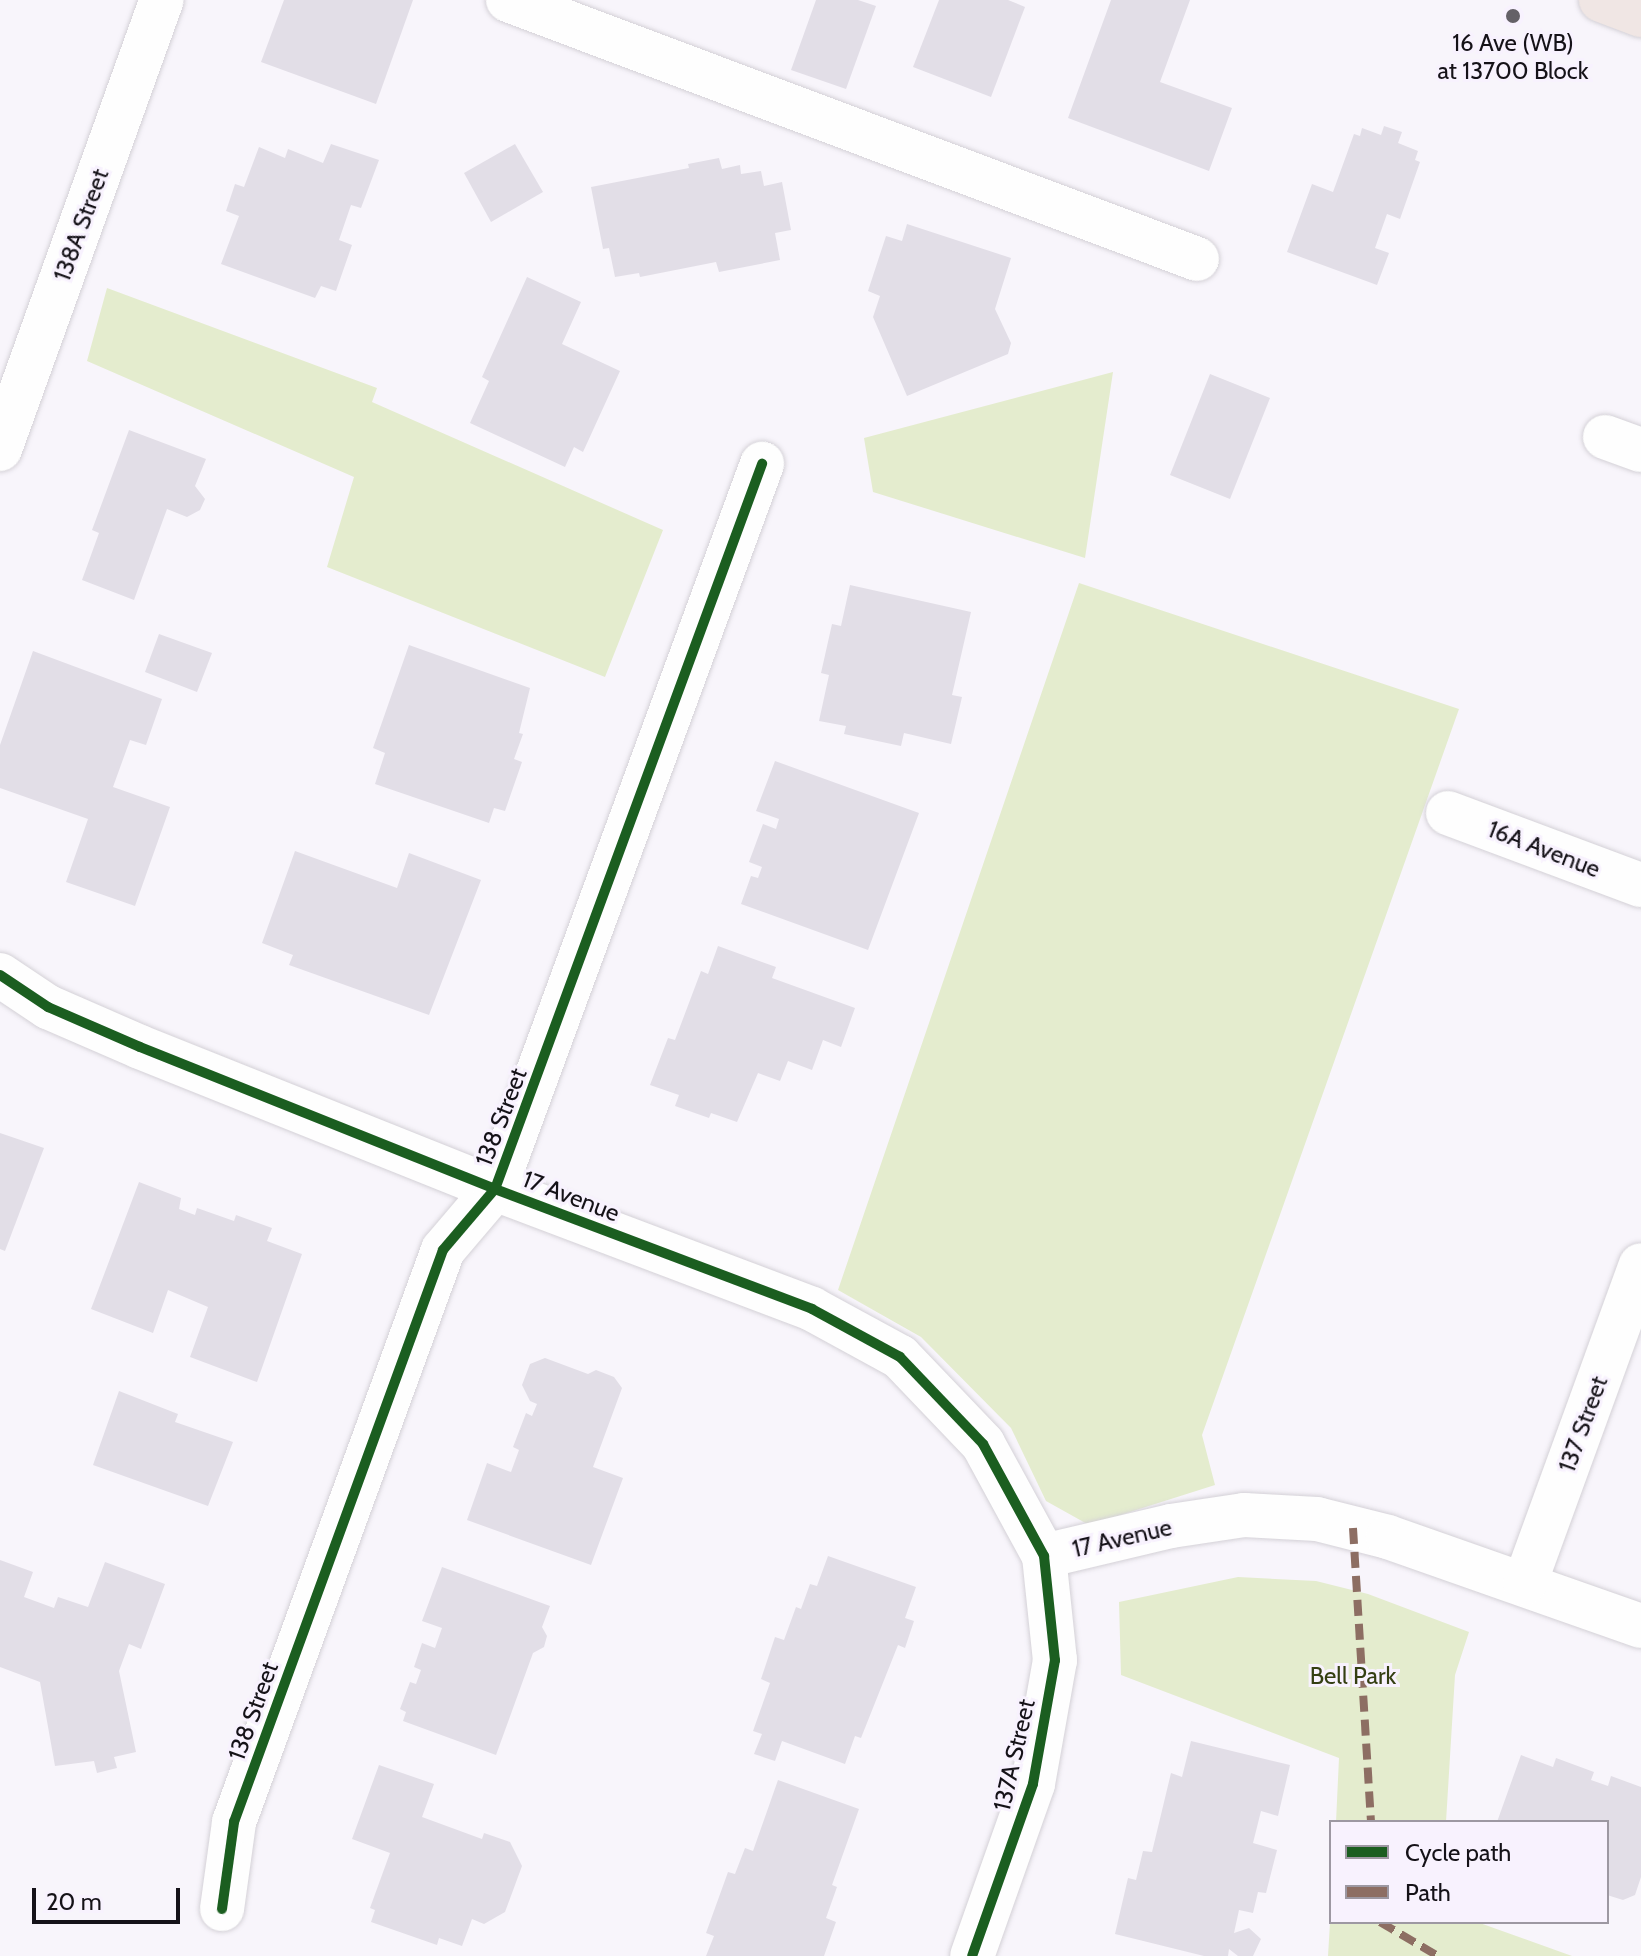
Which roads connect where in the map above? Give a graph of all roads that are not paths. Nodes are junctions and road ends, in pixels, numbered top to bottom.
1 (162, 0) edge
2 (508, 0) edge
3 (1601, 0) edge
4 (1641, 15) edge
5 (1197, 259) dead end
6 (0, 449) edge
7 (762, 464) dead end
8 (1448, 813) dead end
9 (1641, 885) edge
10 (0, 975) edge
11 (495, 1189) junction
12 (1641, 1265) edge
13 (1044, 1556) junction
14 (1525, 1583) junction
15 (1641, 1626) edge
16 (222, 1909) dead end
17 (972, 1956) edge

1 - 6 street, 138A Street
2 - 5 street
3 - 4 main road
7 - 11 street, 138 Street
8 - 9 street, 16A Avenue
10 - 11 street, 17 Avenue
11 - 13 street, 17 Avenue
11 - 16 street, 138 Street
12 - 14 street, 137 Street
13 - 14 street, 17 Avenue
13 - 17 street, 137A Street
14 - 15 street, 17 Avenue

